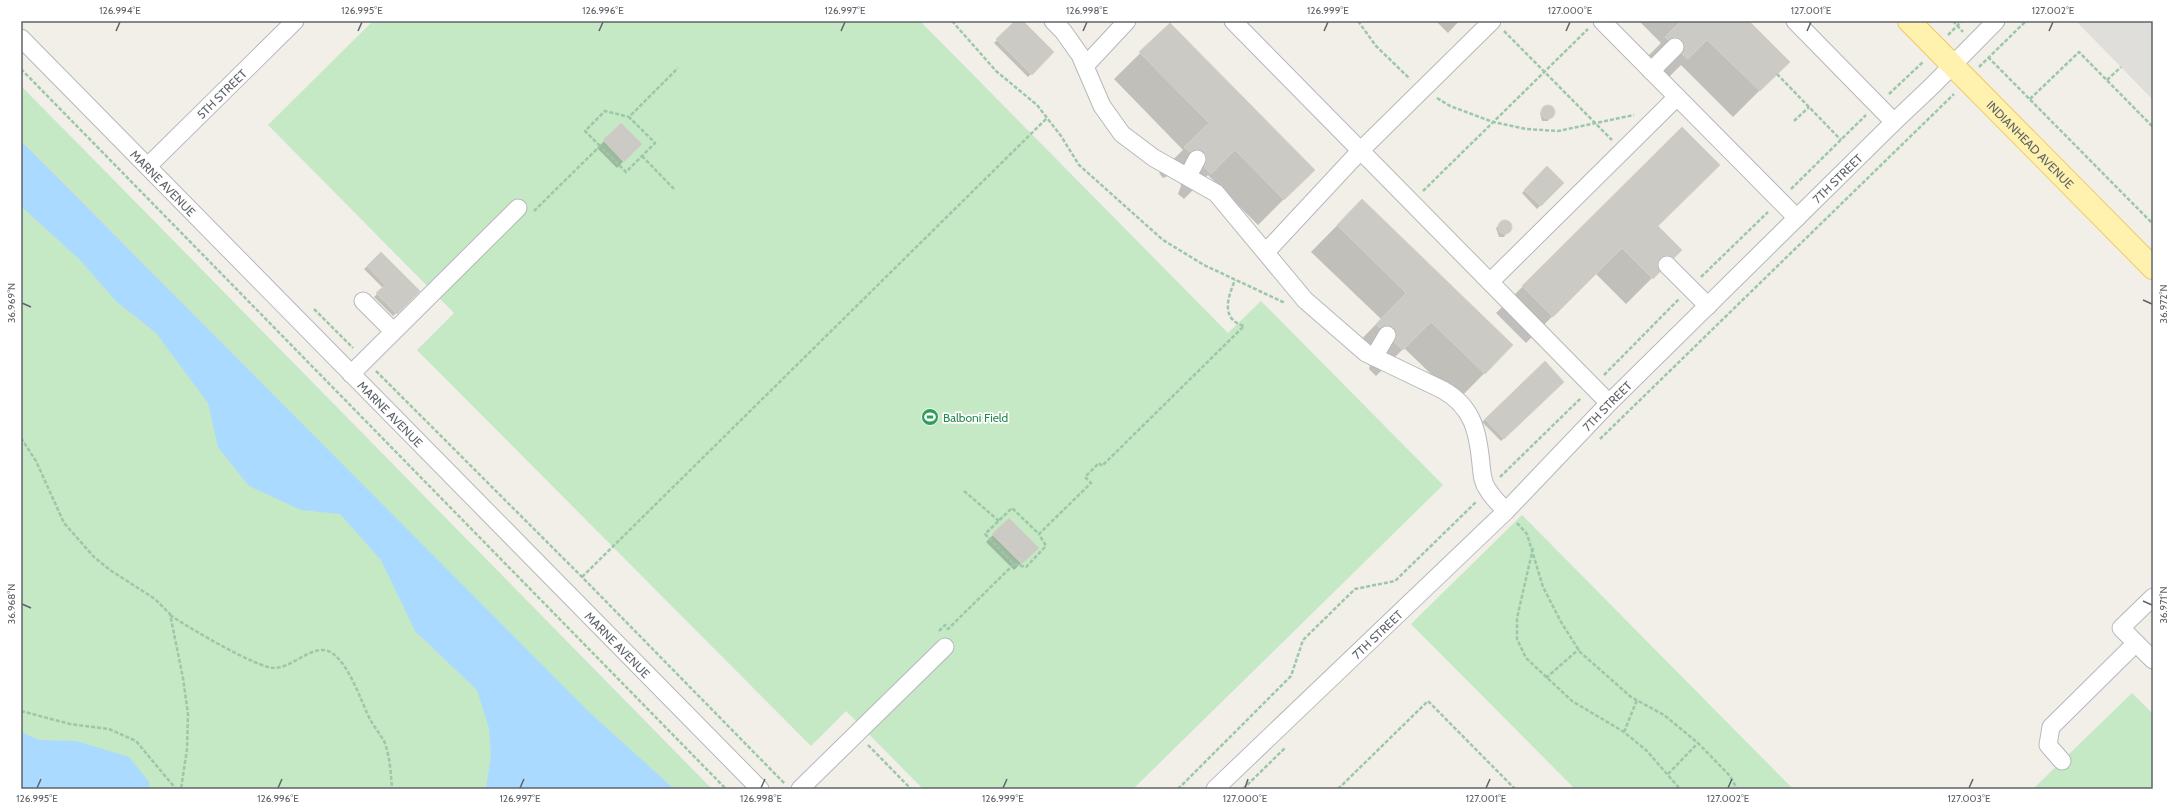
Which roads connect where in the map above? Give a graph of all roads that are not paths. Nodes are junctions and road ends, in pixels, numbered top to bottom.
1 (295, 21) edge
2 (1053, 21) edge
3 (1127, 21) edge
4 (1233, 21) edge
5 (1794, 21) edge
6 (1909, 21) edge
7 (1996, 21) edge
8 (1496, 24) edge
9 (1596, 24) edge
10 (21, 38) edge
11 (1675, 47) dead end
12 (1085, 66) junction
13 (1651, 71) junction
14 (1959, 72) junction
15 (1677, 97) junction
16 (1894, 122) junction
17 (1360, 150) junction
18 (1197, 159) dead end
19 (148, 166) junction
20 (1188, 176) junction
21 (525, 210) road end
22 (1797, 218) junction
23 (1266, 252) junction
24 (1667, 265) dead end
25 (2153, 268) edge
26 (1490, 282) junction
27 (363, 301) dead end
28 (1708, 306) junction
29 (393, 331) junction
30 (1387, 335) dead end
31 (1374, 357) junction
32 (351, 374) junction
33 (1609, 403) junction
34 (1513, 519) junction
35 (2153, 597) edge
36 (939, 641) road end
37 (2136, 643) junction
38 (2153, 660) edge
39 (2062, 761) dead end
40 (760, 789) edge
41 (800, 789) edge
42 (1215, 789) edge

1 - 19 street, 5TH STREET
2 - 12 street
3 - 12 street
4 - 17 street
5 - 16 street
6 - 14 main road, INDIANHEAD AVENUE
7 - 14 street, 7TH STREET
8 - 17 street
9 - 13 street
10 - 19 street, MARNE AVENUE
11 - 13 street
12 - 20 street
13 - 15 street
14 - 16 street, 7TH STREET
14 - 25 main road, INDIANHEAD AVENUE
15 - 22 street
15 - 26 street
16 - 22 street, 7TH STREET
17 - 23 street
17 - 26 street
18 - 20 street
19 - 32 street, MARNE AVENUE
20 - 23 street
21 - 29 street
22 - 28 street, 7TH STREET
23 - 31 street
24 - 28 street
26 - 33 street
27 - 29 street
28 - 33 street, 7TH STREET
29 - 32 street
30 - 31 street
31 - 34 street
32 - 40 street, MARNE AVENUE
33 - 34 street, 7TH STREET
34 - 42 street, 7TH STREET
35 - 37 street
36 - 41 street
37 - 38 street
37 - 39 street

